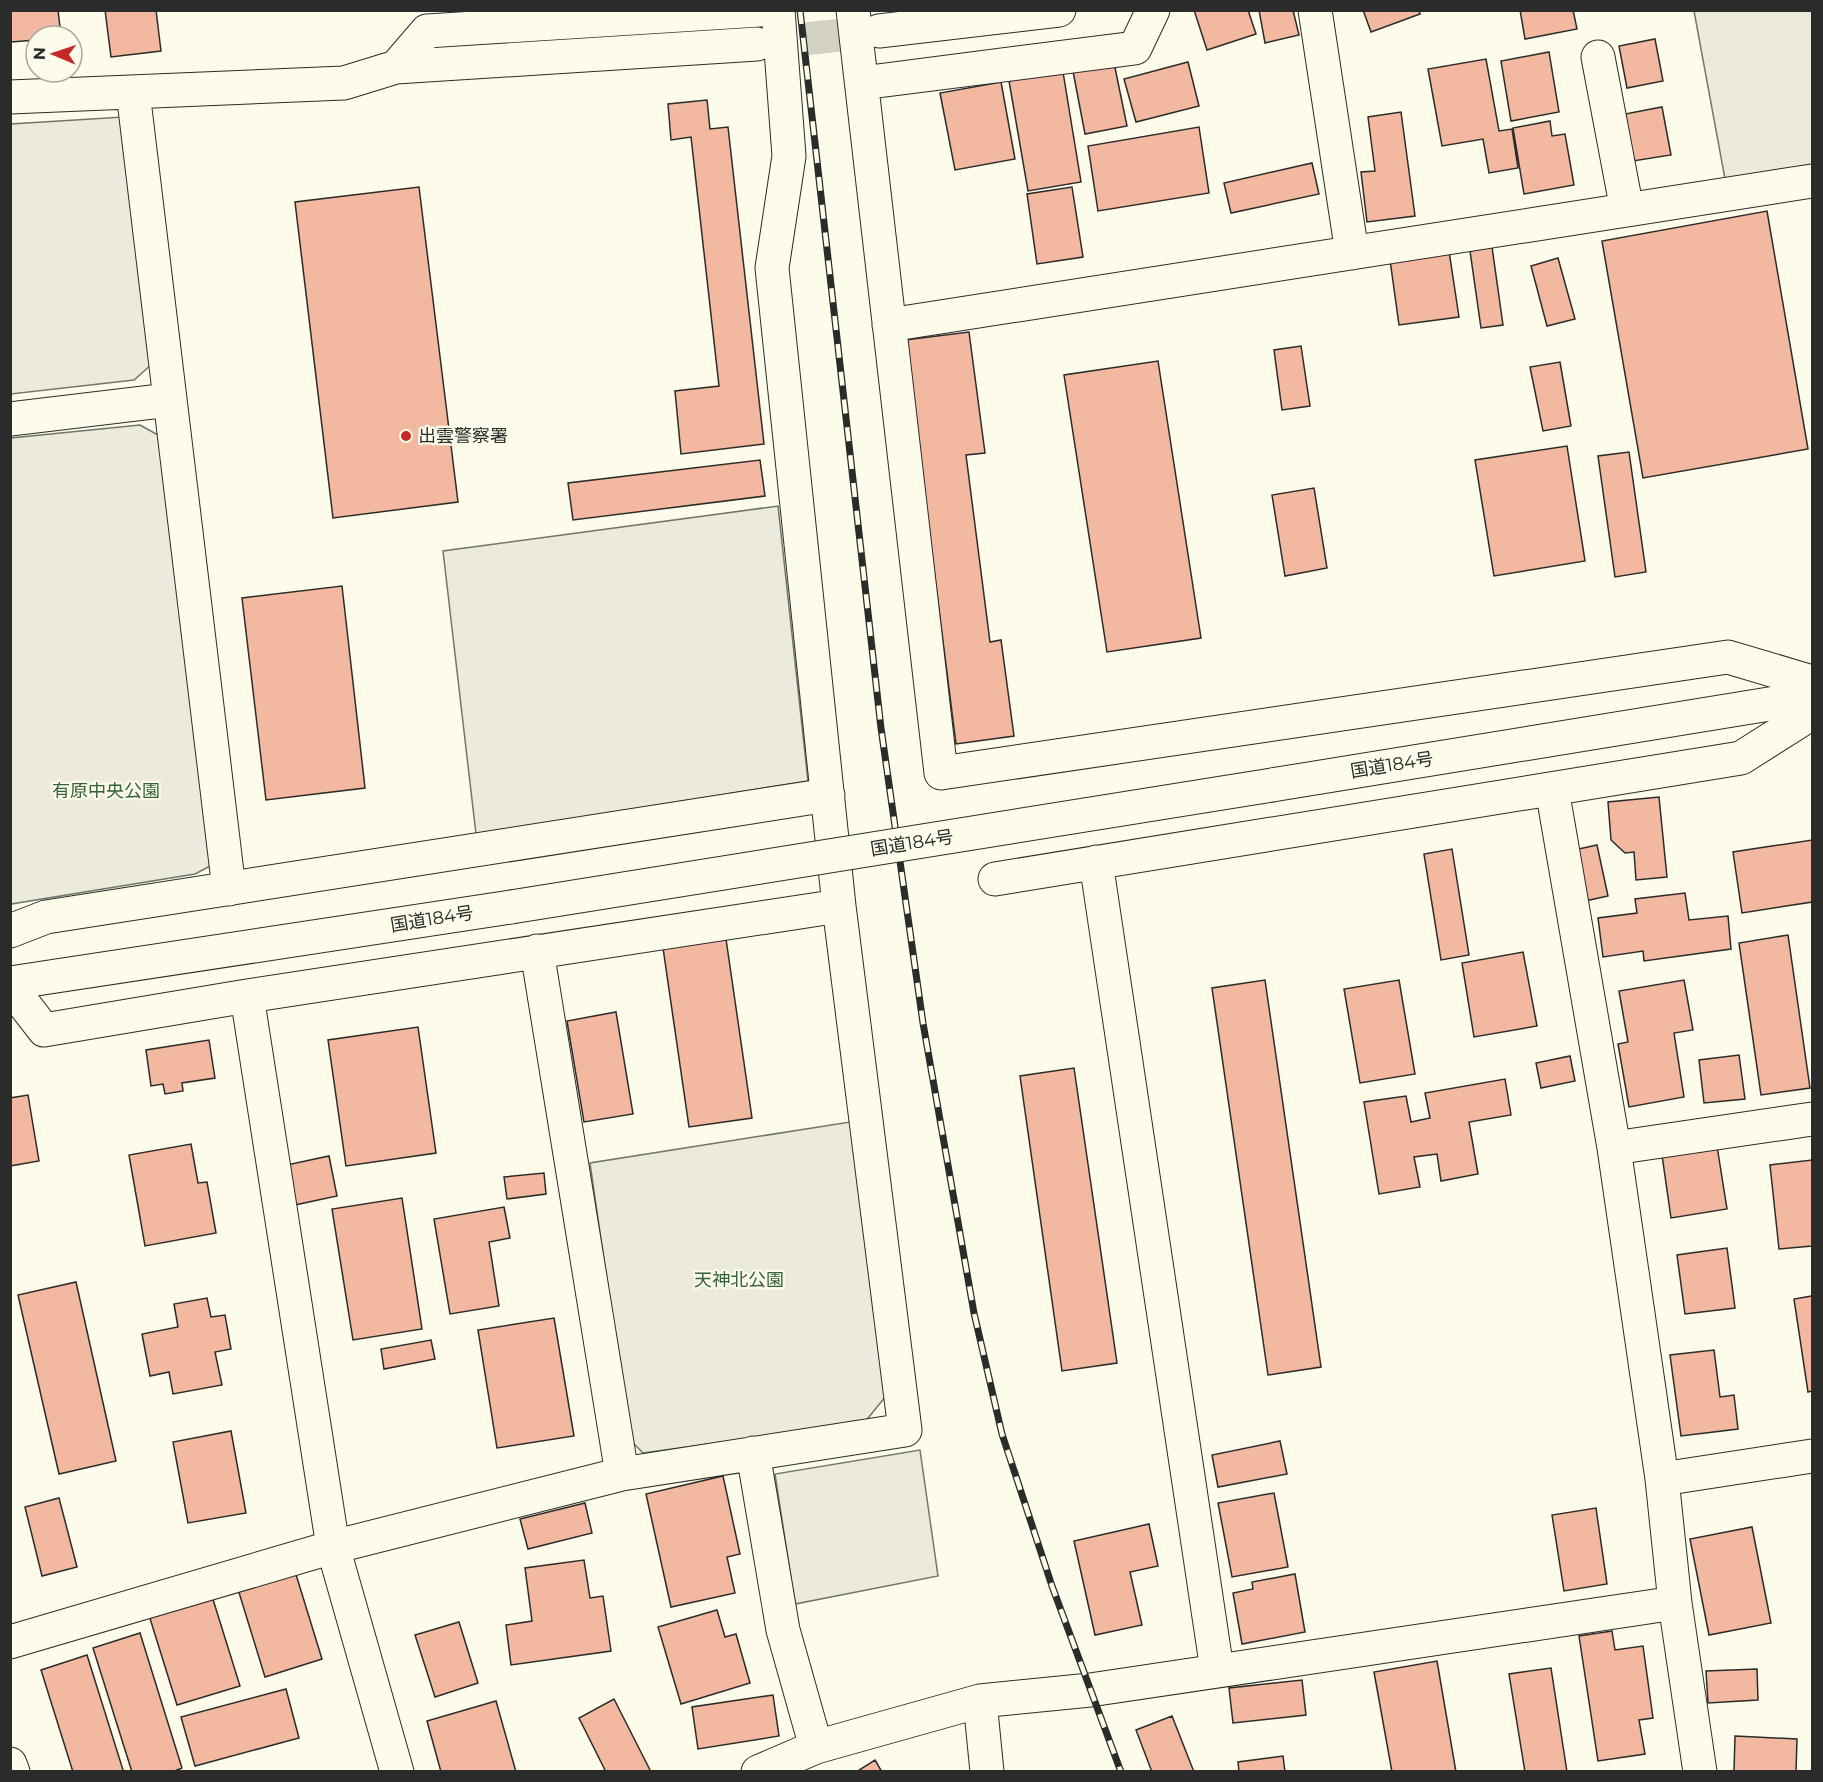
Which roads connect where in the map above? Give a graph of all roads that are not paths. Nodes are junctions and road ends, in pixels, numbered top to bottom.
1 (760, 10) tunnel mouth
2 (778, 10) edge
3 (853, 10) edge
4 (1059, 10) edge
5 (1153, 10) edge
6 (1315, 10) edge
7 (640, 14) edge
8 (879, 31) tunnel mouth
9 (757, 44) tunnel mouth
10 (1598, 57) dead end
11 (396, 67) junction
12 (862, 83) junction
13 (133, 92) junction
14 (10, 98) edge
15 (1812, 181) edge
16 (1627, 210) junction
17 (1352, 253) junction
18 (889, 325) junction
19 (169, 400) junction
20 (10, 418) edge
21 (1812, 682) edge
22 (1812, 697) edge
23 (1812, 713) edge
24 (1552, 789) junction
25 (828, 795) junction
26 (1096, 862) junction
27 (995, 879) dead end
28 (229, 889) junction
29 (839, 906) junction
30 (10, 931) edge
31 (537, 951) junction
32 (10, 984) edge
33 (248, 996) junction
34 (1812, 1119) edge
35 (1614, 1148) junction
36 (753, 1454) junction
37 (1812, 1456) edge
38 (622, 1474) junction
39 (1662, 1479) junction
40 (333, 1547) junction
41 (1675, 1603) junction
42 (10, 1642) edge
43 (1217, 1670) junction
44 (980, 1701) junction
45 (816, 1747) junction
46 (10, 1764) edge
47 (13, 1772) edge
48 (397, 1772) edge
49 (758, 1772) edge
50 (987, 1772) edge
51 (1700, 1772) edge

1 - 7 main road
2 - 25 main road
3 - 12 main road
4 - 8 main road
5 - 12 main road
6 - 17 main road
7 - 11 main road
9 - 11 main road
10 - 16 main road
11 - 13 main road
12 - 18 main road
13 - 14 main road
13 - 19 main road
15 - 16 main road
16 - 17 main road
17 - 18 main road
18 - 21 main road
19 - 20 main road
19 - 28 main road
22 - 32 main road, 国道184号, bridge
23 - 24 main road
24 - 26 main road
24 - 35 main road
25 - 28 main road
25 - 29 main road
26 - 27 main road
26 - 43 main road
28 - 30 main road
29 - 31 main road
29 - 36 main road
31 - 33 main road
31 - 38 main road
32 - 33 main road
33 - 40 main road
34 - 35 main road
35 - 39 main road
36 - 38 main road
36 - 45 main road
37 - 39 main road
38 - 40 main road
39 - 41 main road
40 - 42 main road
40 - 48 main road
41 - 43 main road
41 - 51 main road
43 - 44 main road
44 - 45 main road
44 - 50 main road
45 - 49 main road
46 - 47 main road

